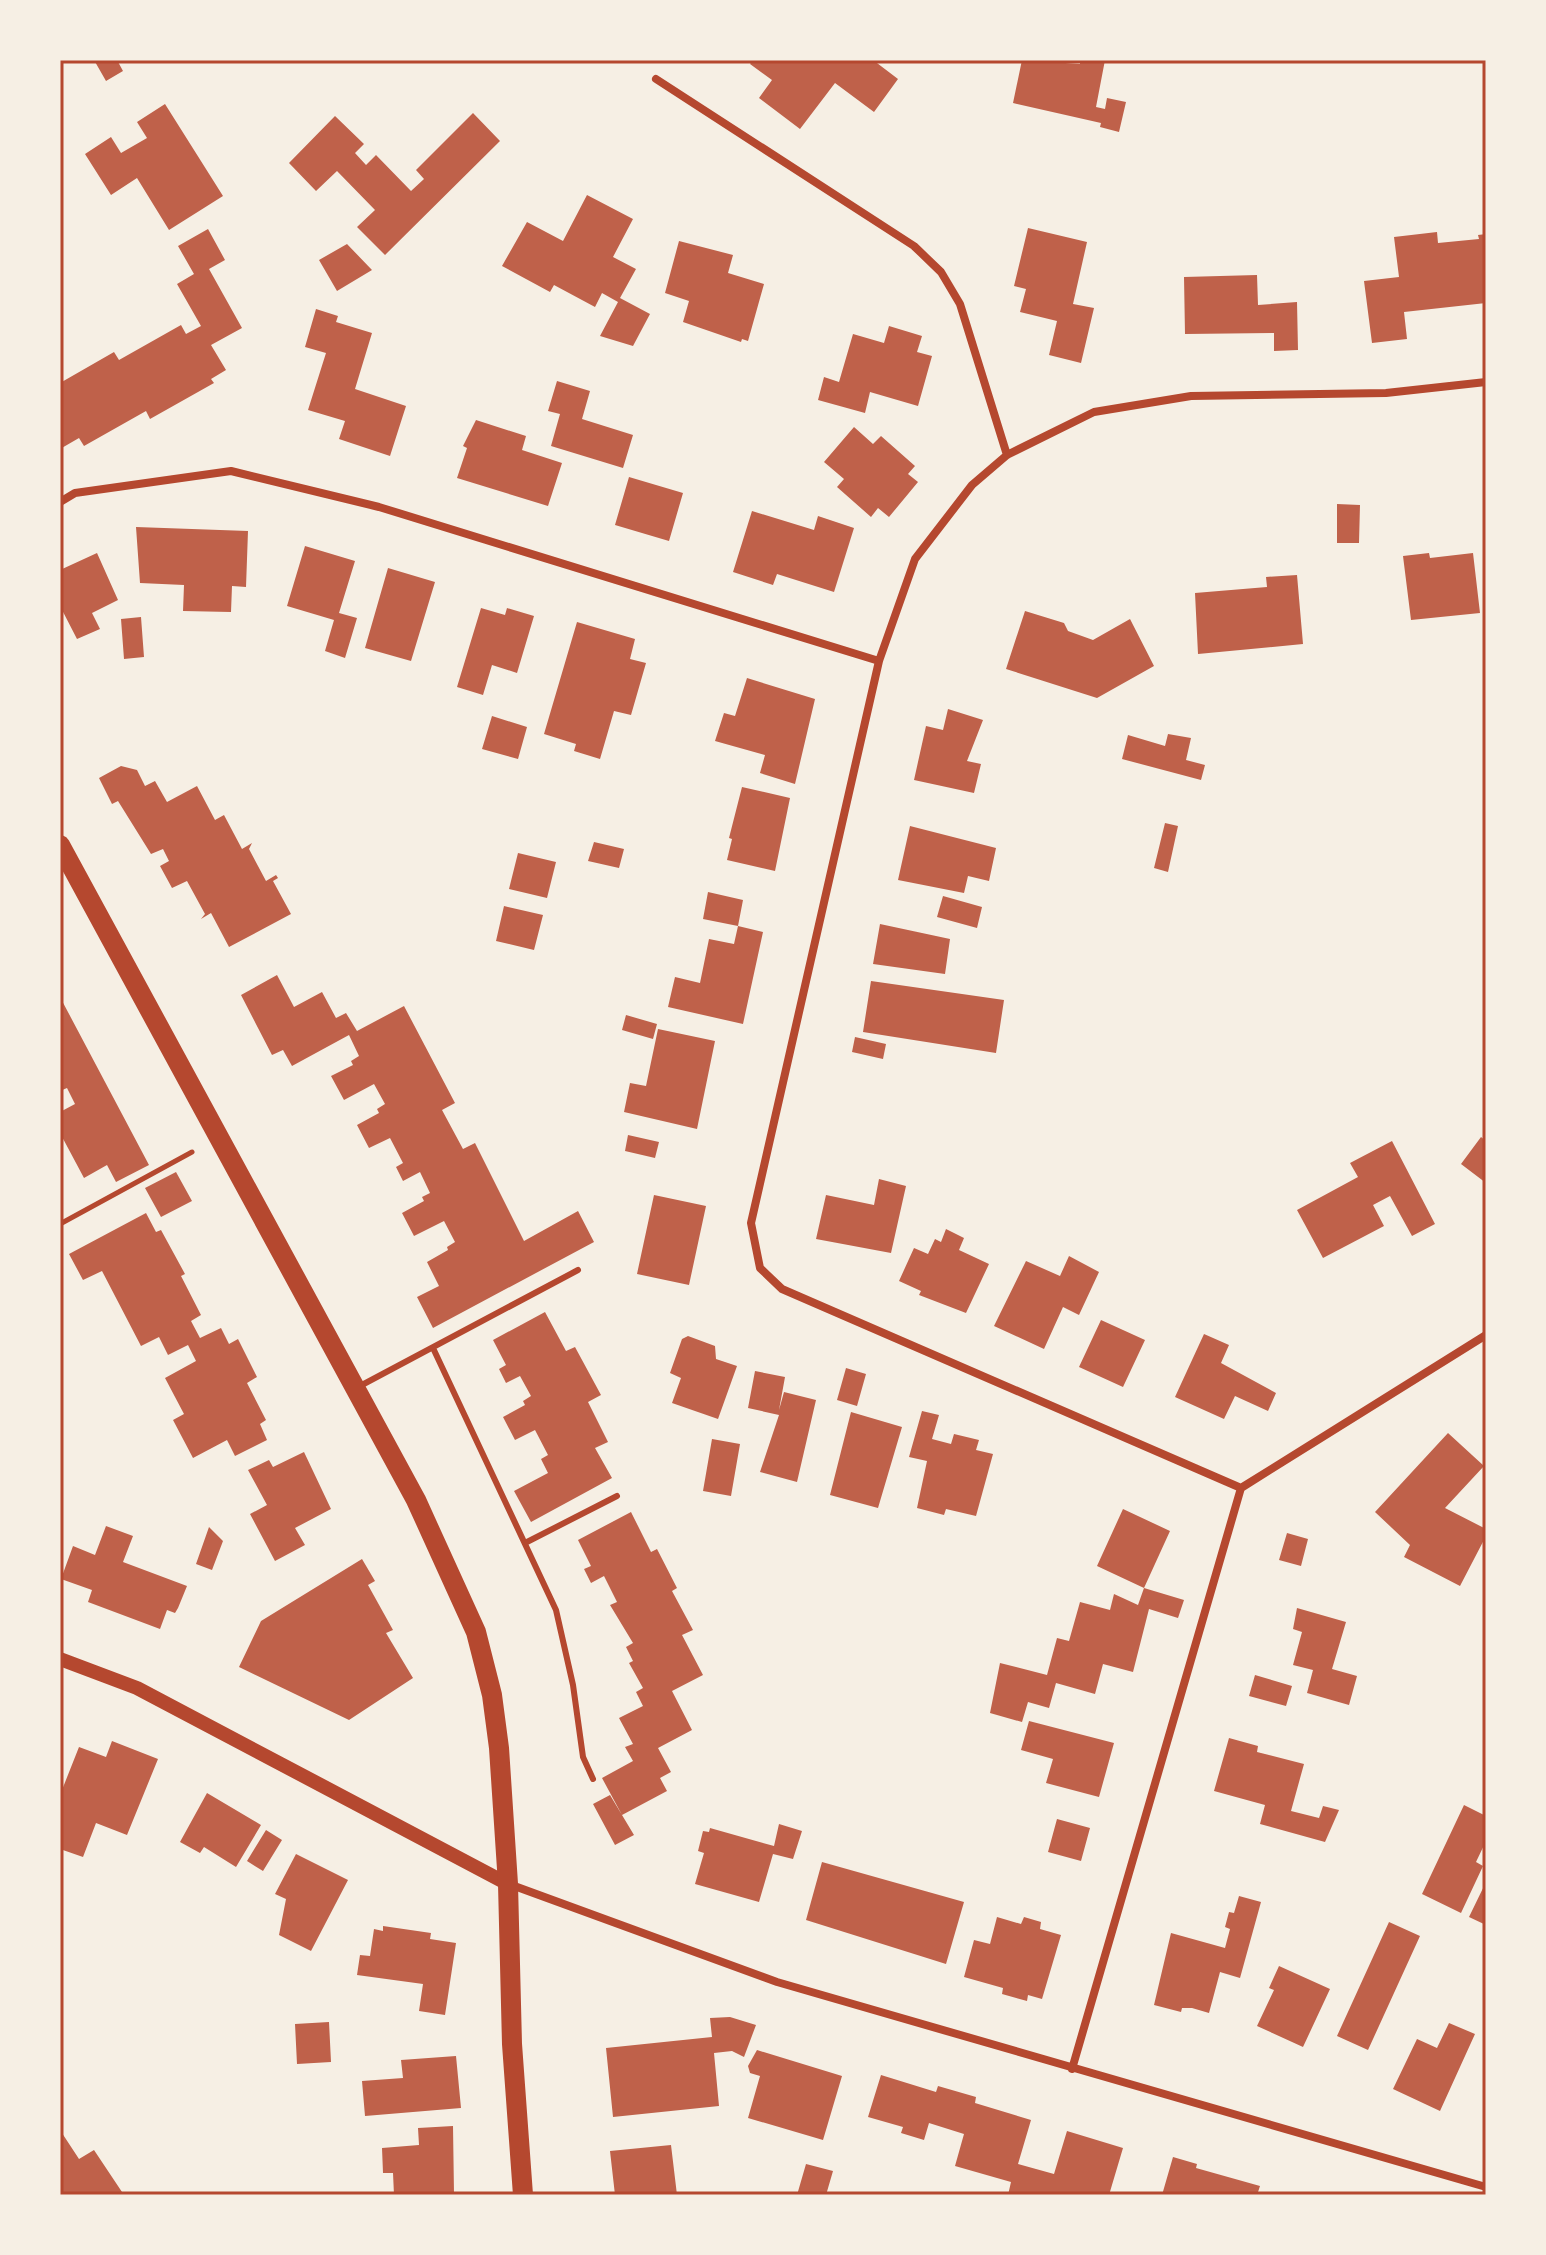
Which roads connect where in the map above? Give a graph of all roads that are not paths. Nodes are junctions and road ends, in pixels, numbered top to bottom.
1 (656, 79) dead end
2 (1486, 382) edge
3 (1007, 455) junction
4 (60, 502) edge
5 (879, 661) junction
6 (60, 845) edge
7 (578, 1270) dead end
8 (1485, 1339) edge
9 (433, 1348) junction
10 (357, 1388) junction
11 (1241, 1488) junction
12 (617, 1496) dead end
13 (525, 1543) junction
14 (60, 1659) edge
15 (593, 1779) dead end
16 (508, 1884) junction
17 (1072, 2069) junction
18 (1486, 2187) edge
19 (523, 2195) edge

1 - 3 street
2 - 3 street
3 - 5 street
4 - 5 street
5 - 11 street
6 - 10 main road
7 - 9 lane
8 - 11 street
9 - 10 lane
9 - 13 lane
10 - 16 main road
11 - 17 street
12 - 13 lane
13 - 15 lane
14 - 16 street
16 - 17 street
16 - 19 main road
17 - 18 street

